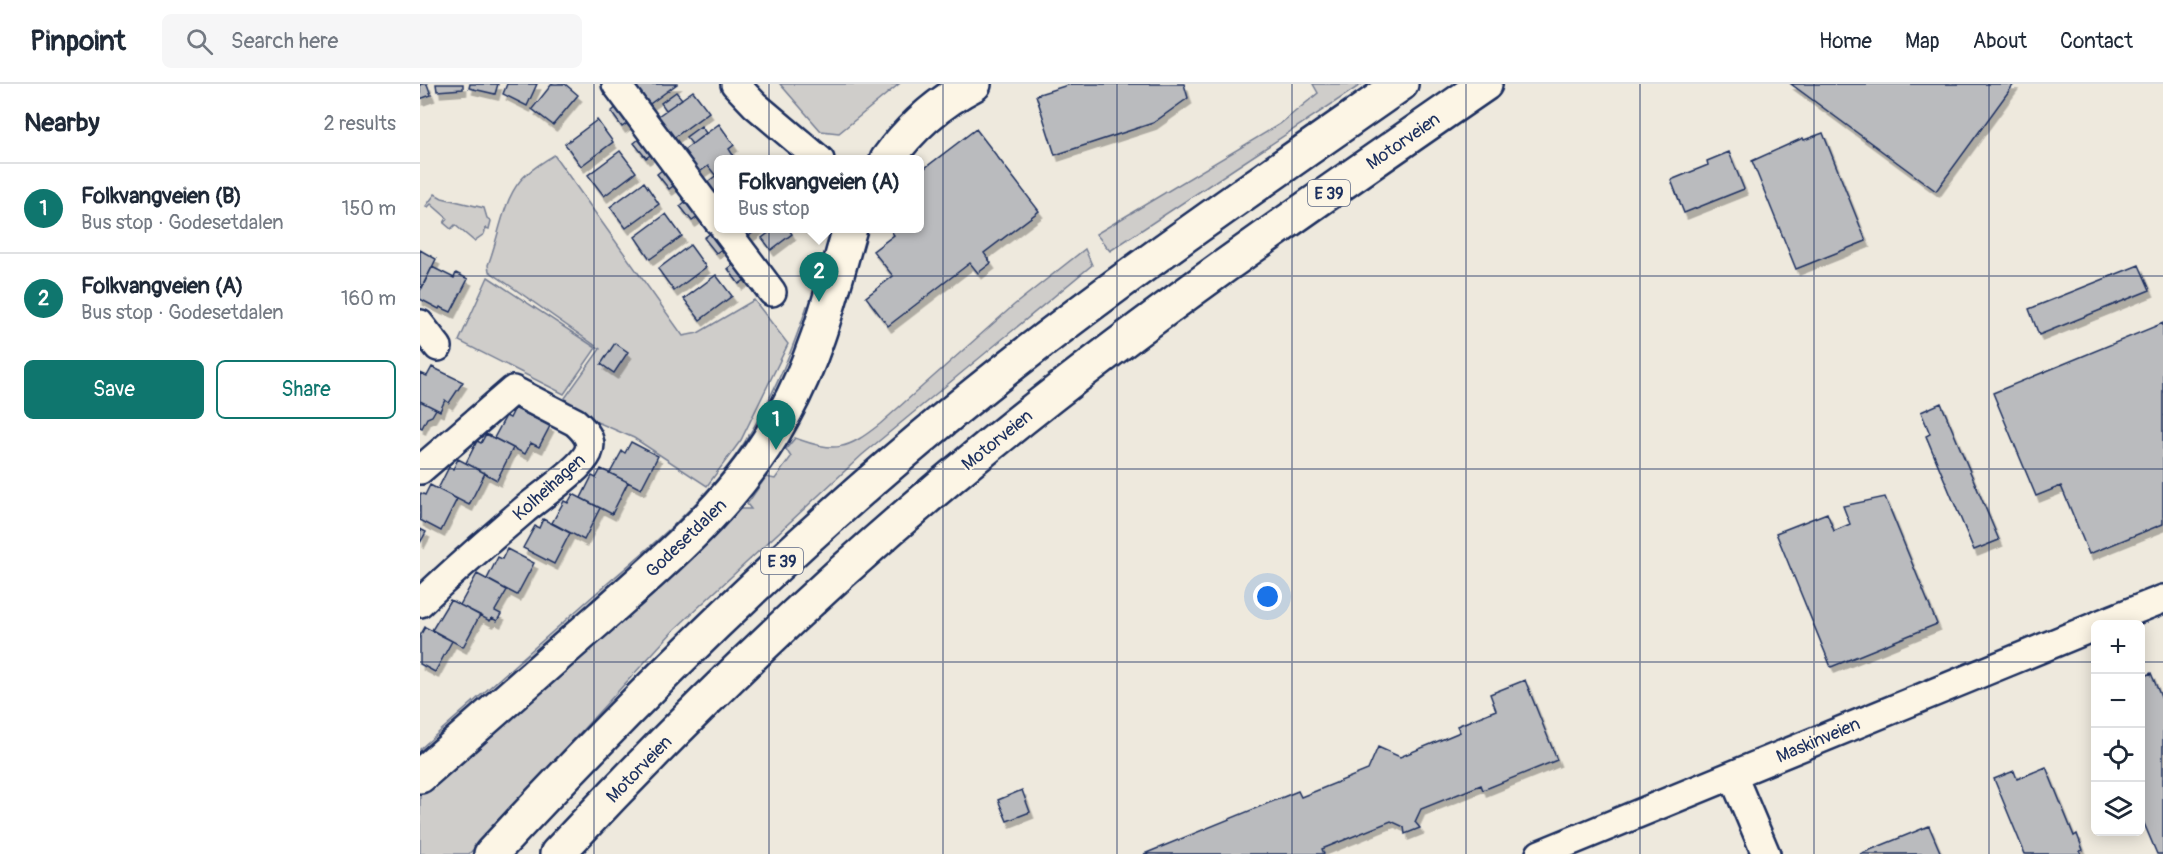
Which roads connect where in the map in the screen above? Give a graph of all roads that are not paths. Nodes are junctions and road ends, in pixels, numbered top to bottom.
1 (616, 84) edge
2 (735, 84) edge
3 (974, 84) edge
4 (1401, 84) edge
5 (1485, 84) edge
6 (815, 155) edge
7 (891, 155) edge
8 (714, 216) edge
9 (728, 233) edge
10 (849, 233) edge
11 (772, 292) dead end
12 (420, 324) edge
13 (438, 347) dead end
14 (420, 470) edge
15 (2163, 599) edge
16 (420, 603) edge
17 (2110, 620) edge
18 (2091, 628) edge
19 (420, 776) edge
20 (1733, 776) junction
21 (491, 854) edge
22 (557, 854) edge
23 (1540, 854) edge
24 (1766, 854) edge

1 - 8 street
2 - 6 street
3 - 7 main road
4 - 21 main road, E 39
5 - 22 main road, Motorveien / E 39
9 - 11 street
10 - 19 main road, Godesetdalen
12 - 13 street
14 - 16 street, Kolheihagen
15 - 17 street
18 - 20 street, Maskinveien
20 - 23 street, Maskinveien
20 - 24 street

